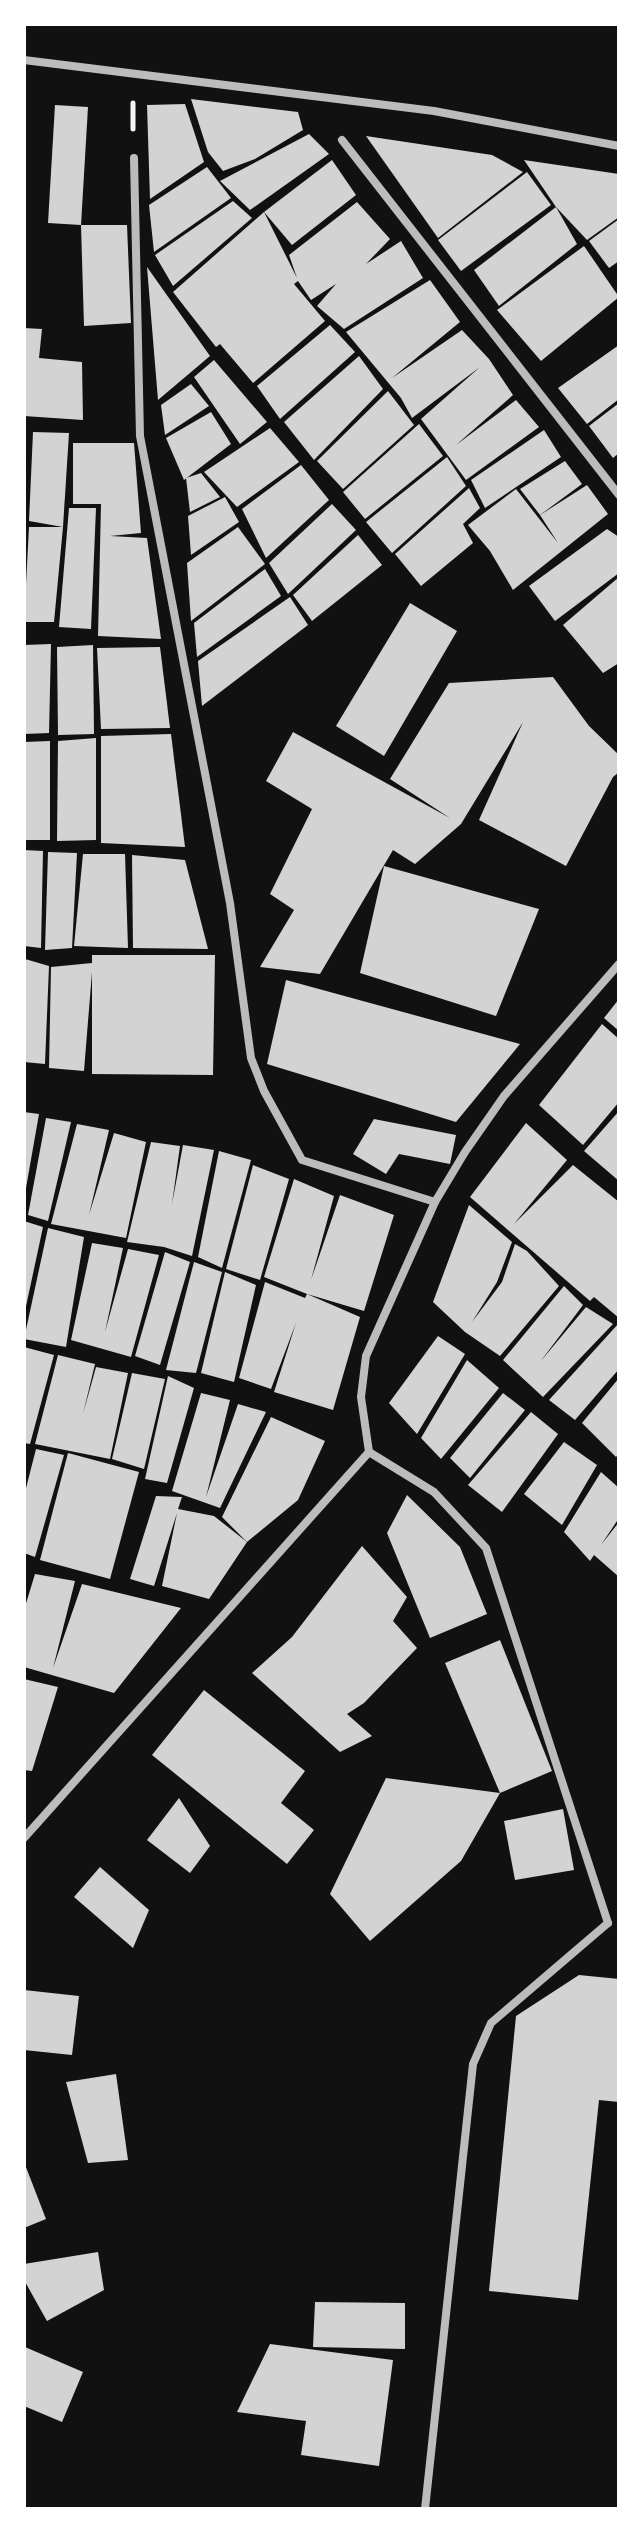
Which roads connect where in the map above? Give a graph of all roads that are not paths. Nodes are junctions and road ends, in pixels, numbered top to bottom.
1 (24, 60) edge
2 (342, 140) dead end
3 (619, 146) edge
4 (134, 158) road end
5 (619, 495) edge
6 (619, 964) edge
7 (435, 1202) junction
8 (369, 1452) junction
9 (24, 1838) edge
10 (608, 1923) junction
11 (619, 1927) edge
12 (425, 2509) edge

1 - 3 street
2 - 5 street
4 - 7 street
6 - 7 street
7 - 8 street
8 - 9 street
8 - 10 street
10 - 11 street
10 - 12 street

